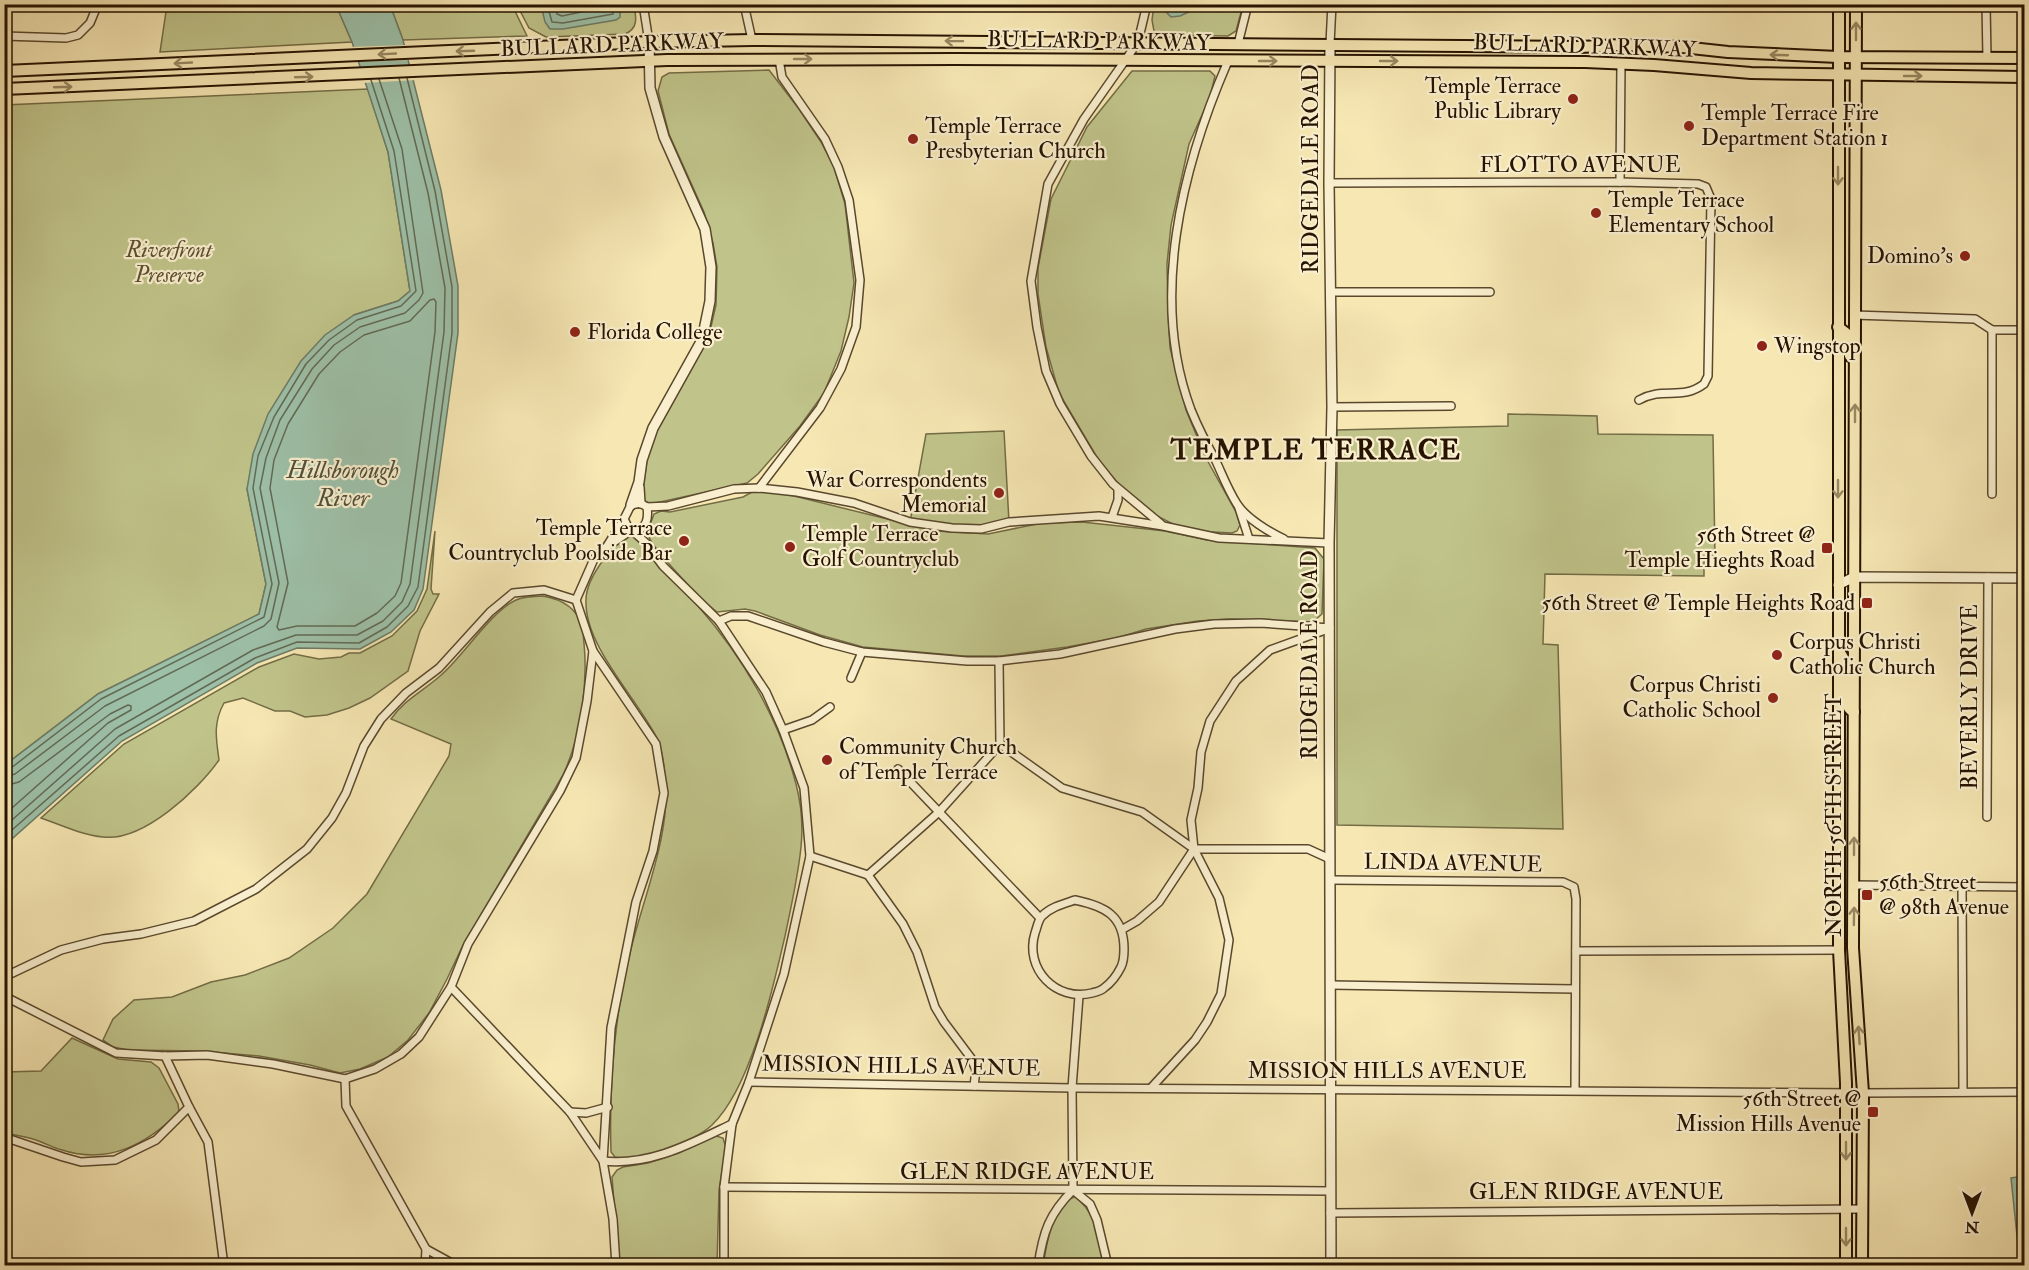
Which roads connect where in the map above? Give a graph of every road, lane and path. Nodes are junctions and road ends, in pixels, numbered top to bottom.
1 (96, 4) edge
2 (643, 4) edge
3 (744, 4) edge
4 (1147, 4) edge
5 (1248, 4) edge
6 (1332, 4) edge
7 (1839, 4) edge
8 (1856, 4) edge
9 (1986, 4) edge
10 (4, 36) edge
11 (753, 40) junction
12 (649, 42) junction
13 (1138, 42) junction
14 (1238, 44) junction
15 (1330, 44) junction
16 (1838, 57) junction
17 (1856, 57) junction
18 (1987, 58) junction
19 (2025, 58) edge
20 (779, 59) junction
21 (1126, 60) junction
22 (650, 61) junction
23 (1330, 61) junction
24 (1228, 62) junction
25 (1621, 63) junction
26 (4, 71) edge
27 (1838, 75) junction
28 (1855, 76) junction
29 (2025, 76) edge
30 (4, 89) edge
31 (1620, 182) junction
32 (1329, 183) junction
33 (1838, 233) junction
34 (1331, 292) junction
35 (1490, 292) dead end
36 (1854, 315) junction
37 (1838, 327) junction
38 (1992, 330) junction
39 (2025, 330) edge
40 (1855, 383) junction
41 (1640, 400) dead end
42 (1451, 406) dead end
43 (1332, 407) junction
44 (1838, 434) junction
45 (759, 488) junction
46 (1118, 489) junction
47 (1992, 494) dead end
48 (640, 505) junction
49 (668, 506) junction
50 (1238, 506) junction
51 (1854, 506) junction
52 (649, 517) junction
53 (1112, 517) junction
54 (624, 519) junction
55 (645, 526) junction
56 (1163, 526) junction
57 (632, 532) junction
58 (1250, 540) junction
59 (1289, 541) junction
60 (646, 543) junction
61 (1329, 543) junction
62 (605, 548) junction
63 (1854, 577) junction
64 (1988, 577) junction
65 (2025, 578) edge
66 (1838, 585) junction
67 (576, 600) junction
68 (719, 621) junction
69 (1330, 628) junction
70 (593, 651) junction
71 (1838, 651) junction
72 (862, 652) junction
73 (999, 661) junction
74 (851, 678) dead end
75 (831, 708) dead end
76 (1854, 712) junction
77 (783, 730) junction
78 (1000, 744) junction
79 (898, 769) dead end
80 (1854, 793) junction
81 (1839, 794) junction
82 (939, 812) junction
83 (1987, 817) dead end
84 (1194, 849) junction
85 (810, 856) junction
86 (1329, 860) junction
87 (868, 875) junction
88 (1331, 880) junction
89 (1839, 885) junction
90 (1854, 885) junction
91 (1962, 887) junction
92 (2025, 887) edge
93 (1040, 918) junction
94 (1123, 929) junction
95 (1839, 950) junction
96 (1576, 951) junction
97 (4, 977) edge
98 (1331, 985) junction
99 (451, 987) junction
100 (1575, 989) junction
101 (4, 996) edge
102 (1079, 996) junction
103 (165, 1056) junction
104 (345, 1079) junction
105 (749, 1082) junction
106 (974, 1086) junction
107 (1072, 1088) junction
108 (1151, 1088) junction
109 (1329, 1089) junction
110 (1575, 1090) junction
111 (1963, 1092) junction
112 (2025, 1092) edge
113 (1846, 1093) junction
114 (1863, 1093) junction
115 (189, 1107) junction
116 (608, 1107) junction
117 (570, 1112) junction
118 (732, 1125) junction
119 (4, 1137) edge
120 (603, 1161) junction
121 (724, 1187) junction
122 (1073, 1190) junction
123 (1330, 1191) junction
124 (1846, 1208) junction
125 (1862, 1209) junction
126 (1330, 1213) junction
127 (426, 1249) junction
128 (224, 1266) edge
129 (425, 1266) edge
130 (457, 1266) edge
131 (616, 1266) edge
132 (724, 1266) edge
133 (1038, 1266) edge
134 (1108, 1266) edge
135 (1331, 1266) edge
136 (1846, 1266) edge
137 (1862, 1266) edge

1 - 10 street
2 - 12 street
3 - 11 street
4 - 13 street
5 - 14 street
6 - 15 street
7 - 16 main road, NORTH 56TH STREET
17 -> 8 main road, NORTH 56TH STREET
9 - 18 street
11 - 12 main road, BULLARD PARKWAY
13 -> 11 main road, BULLARD PARKWAY
12 - 22 street
12 -> 26 main road, BULLARD PARKWAY
13 - 14 main road, BULLARD PARKWAY
13 - 21 street
14 - 15 main road, BULLARD PARKWAY
16 -> 15 main road, BULLARD PARKWAY
15 - 23 street, RIDGEDALE ROAD
16 - 17 main road, BULLARD PARKWAY
16 - 27 main road, NORTH 56TH STREET
17 - 18 main road, BULLARD PARKWAY
17 - 28 main road, NORTH 56TH STREET
18 - 19 main road, BULLARD PARKWAY
20 -> 21 main road, BULLARD PARKWAY
20 - 22 main road, BULLARD PARKWAY
20 - 45 street
21 - 24 main road, BULLARD PARKWAY
21 - 46 street
30 -> 22 main road, BULLARD PARKWAY
22 - 48 street
24 -> 23 main road, BULLARD PARKWAY
23 -> 25 main road, BULLARD PARKWAY
23 - 32 street, RIDGEDALE ROAD
24 - 50 street
25 - 27 main road, BULLARD PARKWAY
25 - 31 street
27 - 28 main road, BULLARD PARKWAY
27 -> 33 main road, NORTH 56TH STREET
28 -> 29 main road, BULLARD PARKWAY
28 - 36 main road, NORTH 56TH STREET
31 - 32 street, FLOTTO AVENUE
31 - 41 street, FLOTTO AVENUE
32 - 34 street, RIDGEDALE ROAD
33 - 36 main road
33 - 37 main road, NORTH 56TH STREET
34 - 35 street
34 - 43 street, RIDGEDALE ROAD
36 - 38 street
36 - 40 main road, NORTH 56TH STREET
37 - 40 main road
37 - 44 main road, NORTH 56TH STREET
38 - 39 street
38 - 47 street
51 -> 40 main road, NORTH 56TH STREET
42 - 43 street
43 - 61 street, RIDGEDALE ROAD
44 - 51 main road
44 -> 66 main road, NORTH 56TH STREET
45 - 49 street
45 - 53 street
46 - 53 street
46 - 56 street
48 - 49 street
48 - 52 street
48 - 54 street
49 - 52 street
50 - 58 street
50 - 59 street
51 - 63 main road, NORTH 56TH STREET
52 - 55 street
53 - 56 street
54 - 57 street
54 - 62 street
55 - 57 street
55 - 60 street
56 - 58 street
57 - 60 street
57 - 62 street
58 - 59 street
59 - 61 street
60 - 68 street
61 - 69 street, RIDGEDALE ROAD
62 - 67 street
63 - 64 street
63 - 66 street
63 - 76 main road, NORTH 56TH STREET
64 - 65 street
64 - 83 street, BEVERLY DRIVE
66 - 71 main road, NORTH 56TH STREET
67 - 70 street
67 - 97 street
68 - 72 street
68 - 77 street
69 - 73 street
69 - 84 street
69 - 86 street, RIDGEDALE ROAD
70 - 99 street
70 - 116 street
71 - 76 main road
71 - 81 main road, NORTH 56TH STREET
72 - 73 street
72 - 74 street
73 - 78 street
75 - 77 street
76 - 80 main road, NORTH 56TH STREET
77 - 85 street
78 - 82 street
78 - 84 street
79 - 82 street
80 - 81 main road
90 -> 80 main road, NORTH 56TH STREET
81 - 89 main road, NORTH 56TH STREET
82 - 87 street
82 - 93 street
84 - 86 street
84 - 94 street
84 - 108 street
85 - 87 street
85 - 105 street
86 - 88 street, RIDGEDALE ROAD
87 - 106 street
88 - 96 street, LINDA AVENUE
88 - 98 street, RIDGEDALE ROAD
89 - 90 main road
89 - 95 main road, NORTH 56TH STREET
90 - 91 street
114 -> 90 main road, NORTH 56TH STREET
91 - 92 street
91 - 111 street
93 - 94 street
93 - 102 street
94 - 102 street
95 - 96 street
95 - 113 main road, NORTH 56TH STREET
96 - 100 street
98 - 100 street
98 - 109 street, RIDGEDALE ROAD
99 - 104 street
99 - 117 street
100 - 110 street
101 - 103 street
102 - 107 street
103 - 104 street
103 - 115 street
104 - 127 street
105 - 106 street, MISSION HILLS AVENUE
105 - 118 street
106 - 107 street, MISSION HILLS AVENUE
107 - 108 street, MISSION HILLS AVENUE
107 - 122 street
108 - 109 street, MISSION HILLS AVENUE
109 - 110 street, MISSION HILLS AVENUE
109 - 123 street, RIDGEDALE ROAD
110 - 113 street, MISSION HILLS AVENUE
111 - 112 street, MISSION HILLS AVENUE
111 - 114 street, MISSION HILLS AVENUE
113 - 114 street, MISSION HILLS AVENUE
113 -> 124 main road, NORTH 56TH STREET
114 - 125 main road, NORTH 56TH STREET
115 - 119 street
115 - 128 street
116 - 117 street
116 - 120 street
117 - 120 street
118 - 120 street
118 - 121 street
120 - 131 street
121 - 122 street, GLEN RIDGE AVENUE
121 - 132 street
122 - 123 street, GLEN RIDGE AVENUE
122 - 133 street
122 - 134 street
123 - 126 street, RIDGEDALE ROAD
124 - 125 street, GLEN RIDGE AVENUE
124 - 126 street, GLEN RIDGE AVENUE
124 -> 136 main road, NORTH 56TH STREET
125 - 137 main road, NORTH 56TH STREET
126 - 135 street, RIDGEDALE ROAD
127 - 129 street
127 - 130 street

